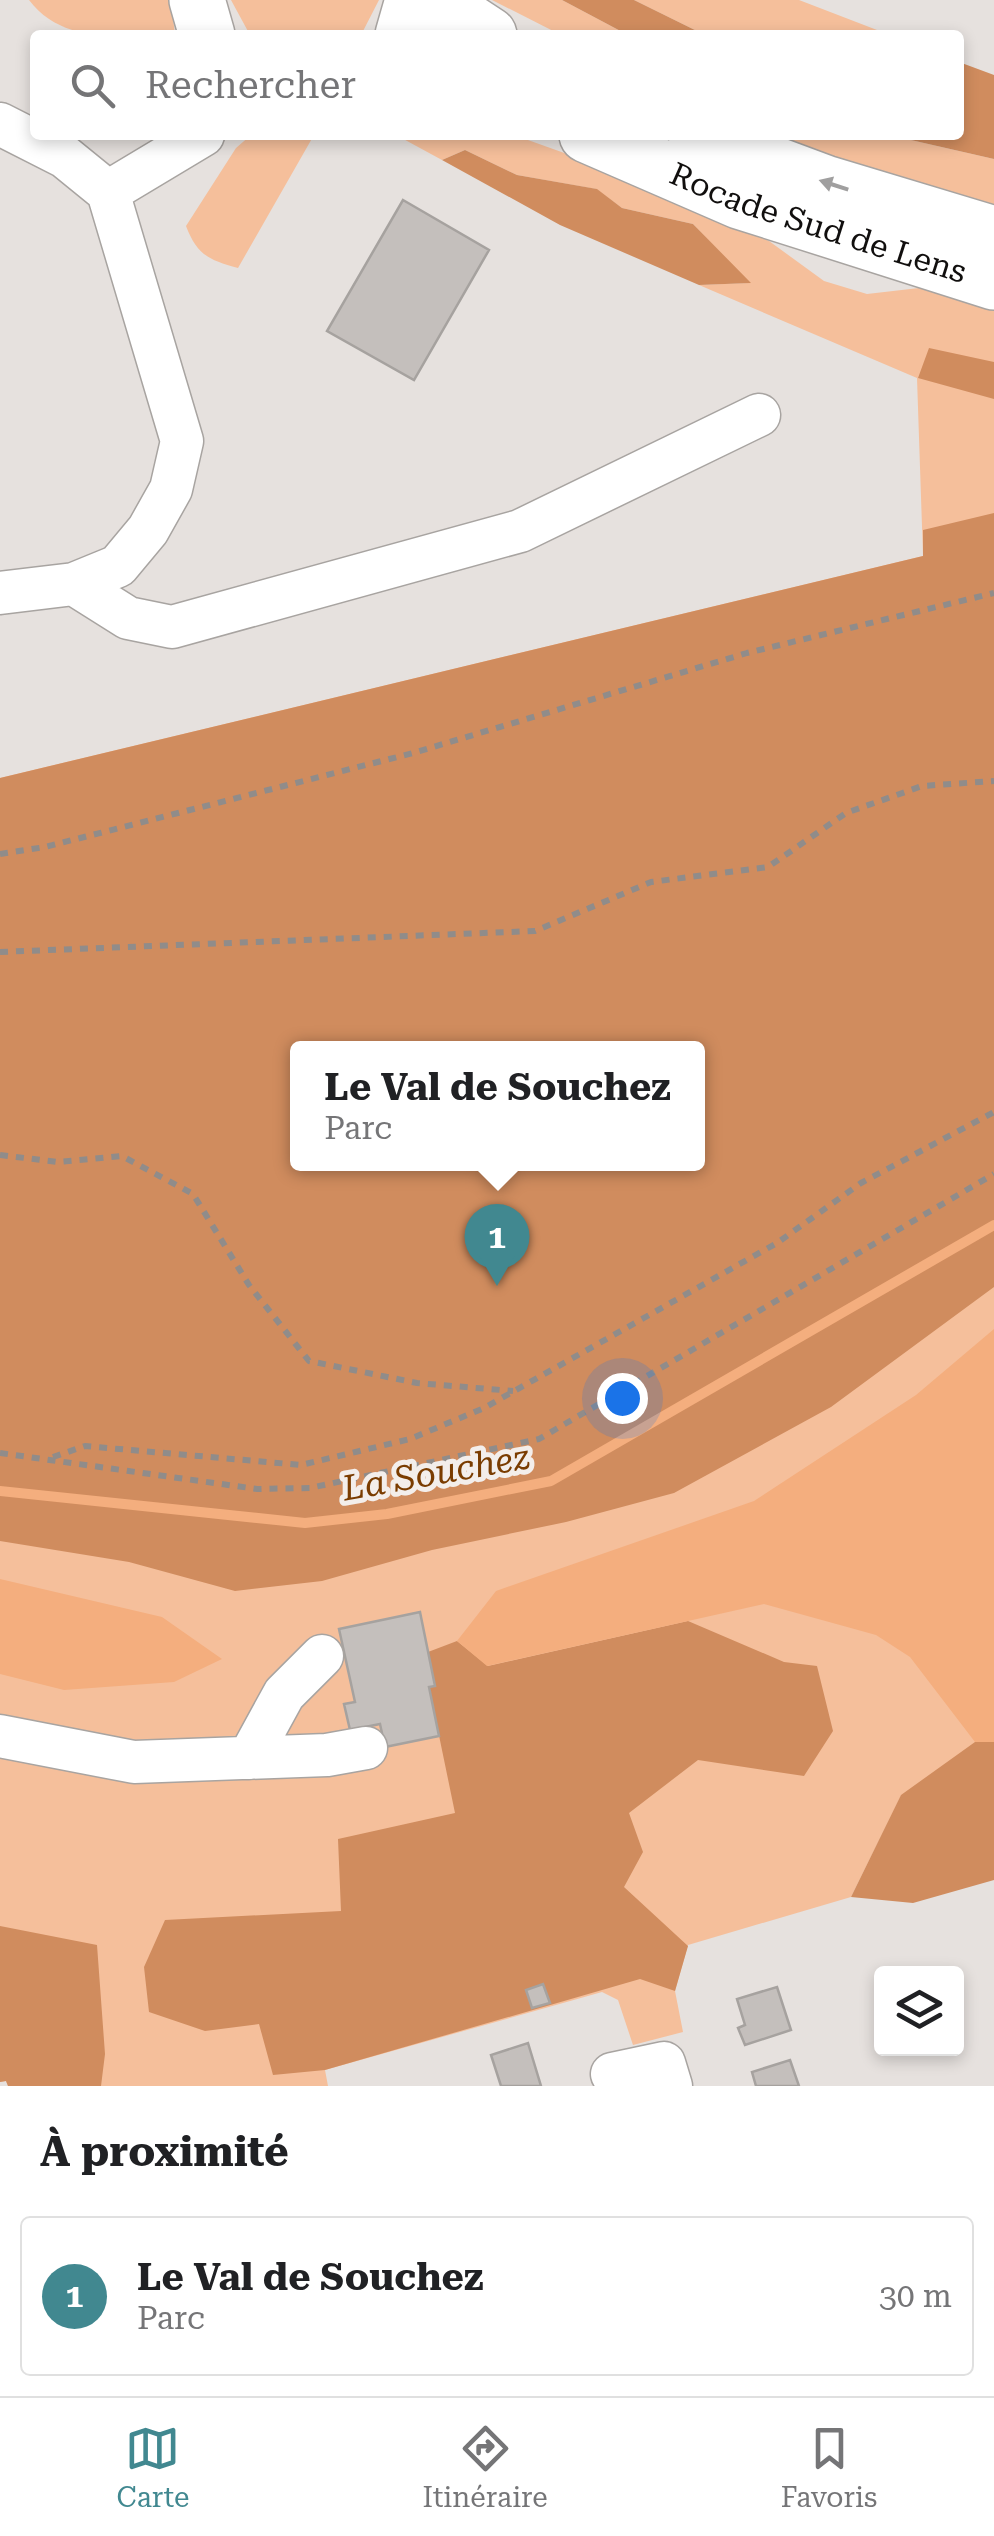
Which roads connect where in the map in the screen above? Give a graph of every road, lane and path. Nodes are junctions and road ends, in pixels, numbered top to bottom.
1 (197, 0) edge
2 (413, 0) edge
3 (436, 0) edge
4 (206, 30) edge
5 (404, 30) edge
6 (481, 30) edge
7 (0, 124) edge
8 (30, 139) edge
9 (32, 140) edge
10 (598, 140) edge
11 (709, 140) edge
12 (185, 142) edge
13 (108, 192) junction
14 (994, 234) edge
15 (994, 282) edge
16 (759, 415) dead end
17 (74, 584) junction
18 (994, 593) edge
19 (0, 594) edge
20 (994, 780) edge
21 (0, 854) edge
22 (0, 952) edge
23 (994, 1112) edge
24 (0, 1155) edge
25 (994, 1174) edge
26 (514, 1391) junction
27 (0, 1453) edge
28 (49, 1458) junction
29 (322, 1656) dead end
30 (0, 1736) edge
31 (366, 1748) dead end
32 (248, 1758) junction
33 (612, 2074) dead end
34 (671, 2086) edge

1 - 4 highway
2 - 5 highway
3 - 6 highway
7 - 8 street
9 - 13 street
10 - 15 highway, Rocade Sud de Lens
14 -> 11 highway, Rocade Sud de Lens
12 - 13 street
13 - 17 street
16 - 17 street
17 - 19 street
18 - 21 path
20 - 22 path
23 - 26 path
24 - 26 path
25 - 28 path
26 - 28 path
27 - 28 path
29 - 32 street
30 - 32 street
31 - 32 street
33 - 34 street

